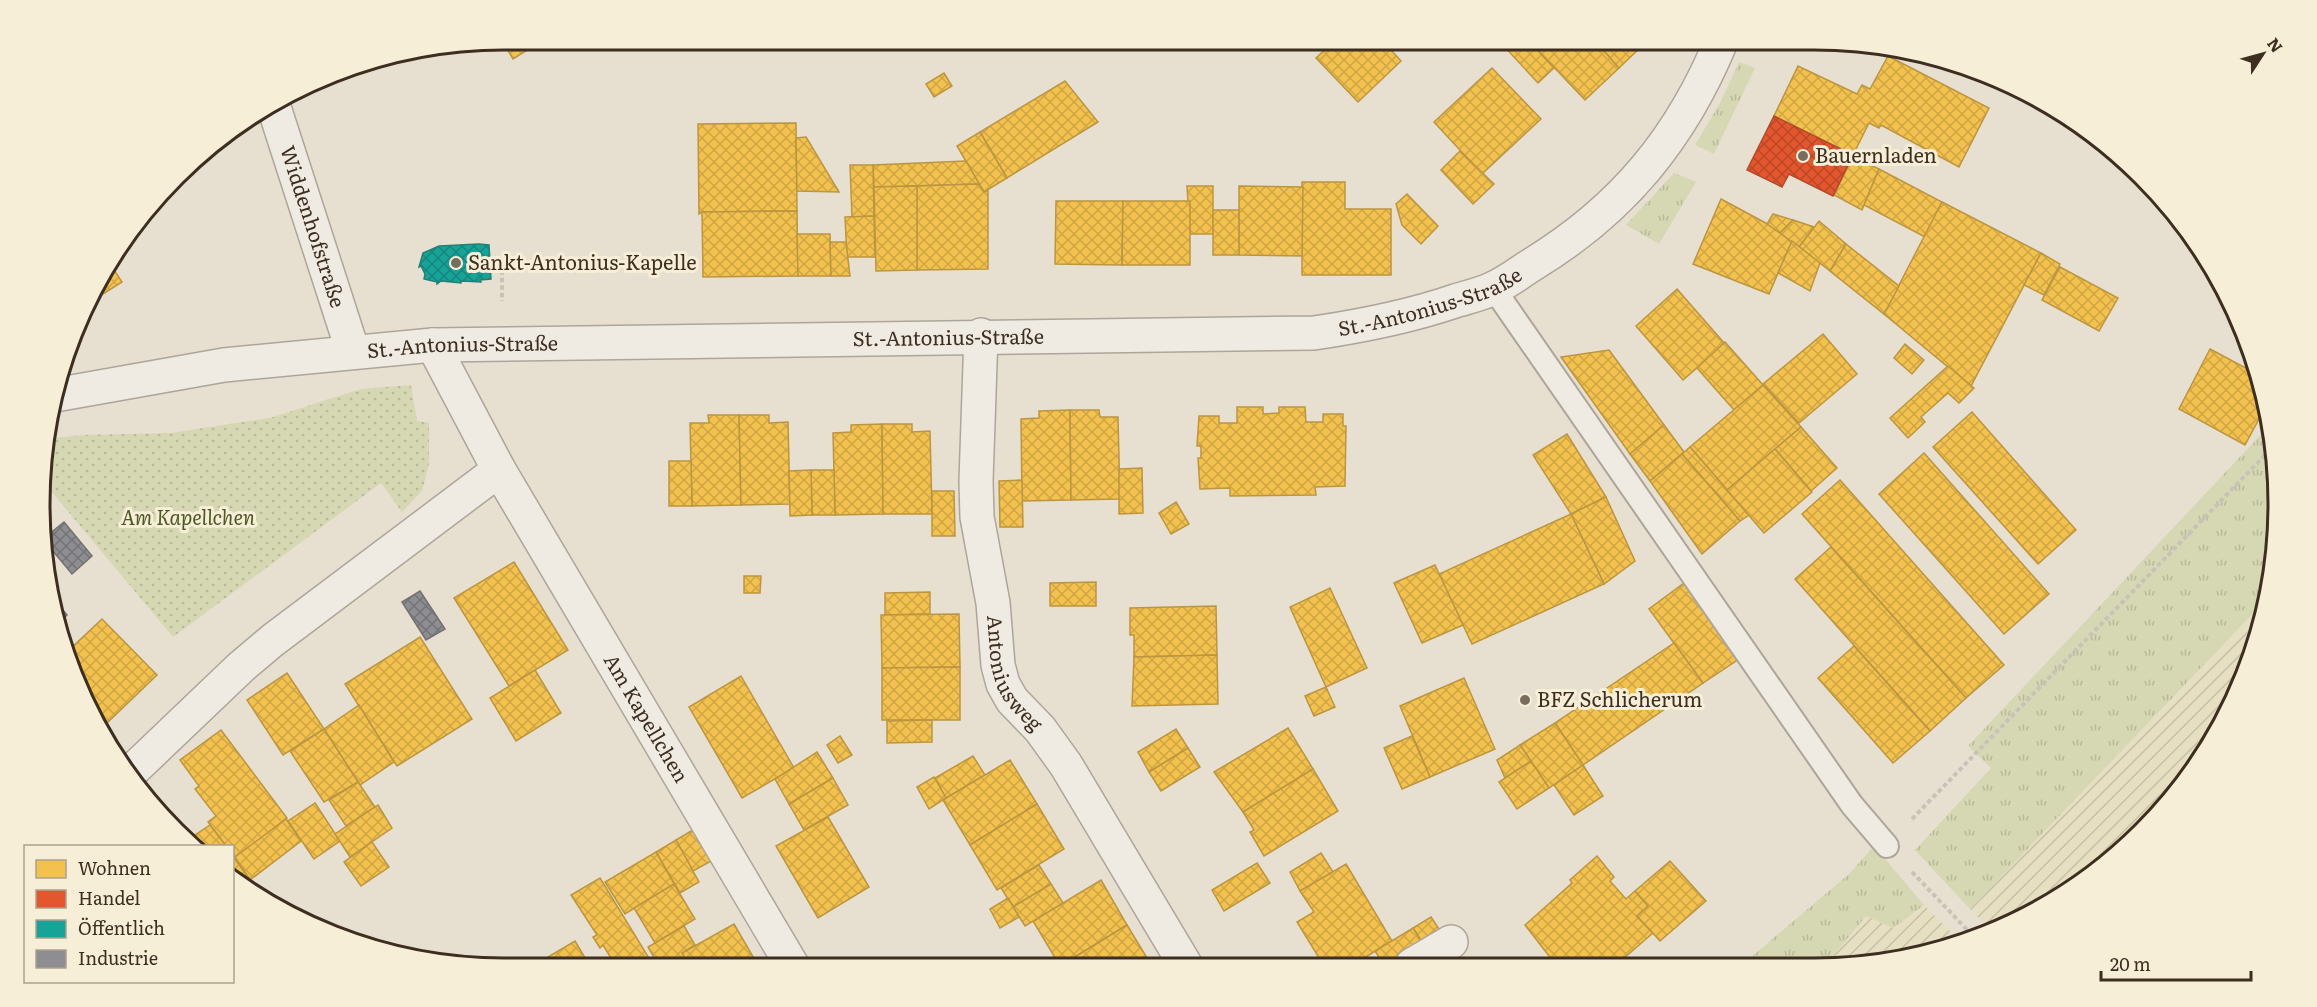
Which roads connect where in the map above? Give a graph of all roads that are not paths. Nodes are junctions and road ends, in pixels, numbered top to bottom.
1 (1716, 50) edge
2 (275, 111) edge
3 (1494, 289) junction
4 (981, 335) junction
5 (433, 345) junction
6 (353, 352) junction
7 (63, 394) edge
8 (499, 470) junction
9 (135, 768) edge
10 (1887, 846) road end
11 (1451, 942) dead end
12 (788, 958) edge
13 (1181, 958) edge
14 (1424, 958) edge

1 - 3 street, St.-Antonius-Straße
2 - 6 street, Widdenhofstraße
3 - 4 street, St.-Antonius-Straße
3 - 10 lane
4 - 5 street, St.-Antonius-Straße
4 - 13 street, Antoniusweg
5 - 6 street, St.-Antonius-Straße
5 - 8 street, Am Kapellchen
6 - 7 street, St.-Antonius-Straße
8 - 9 street
8 - 12 street, Am Kapellchen
11 - 14 street

